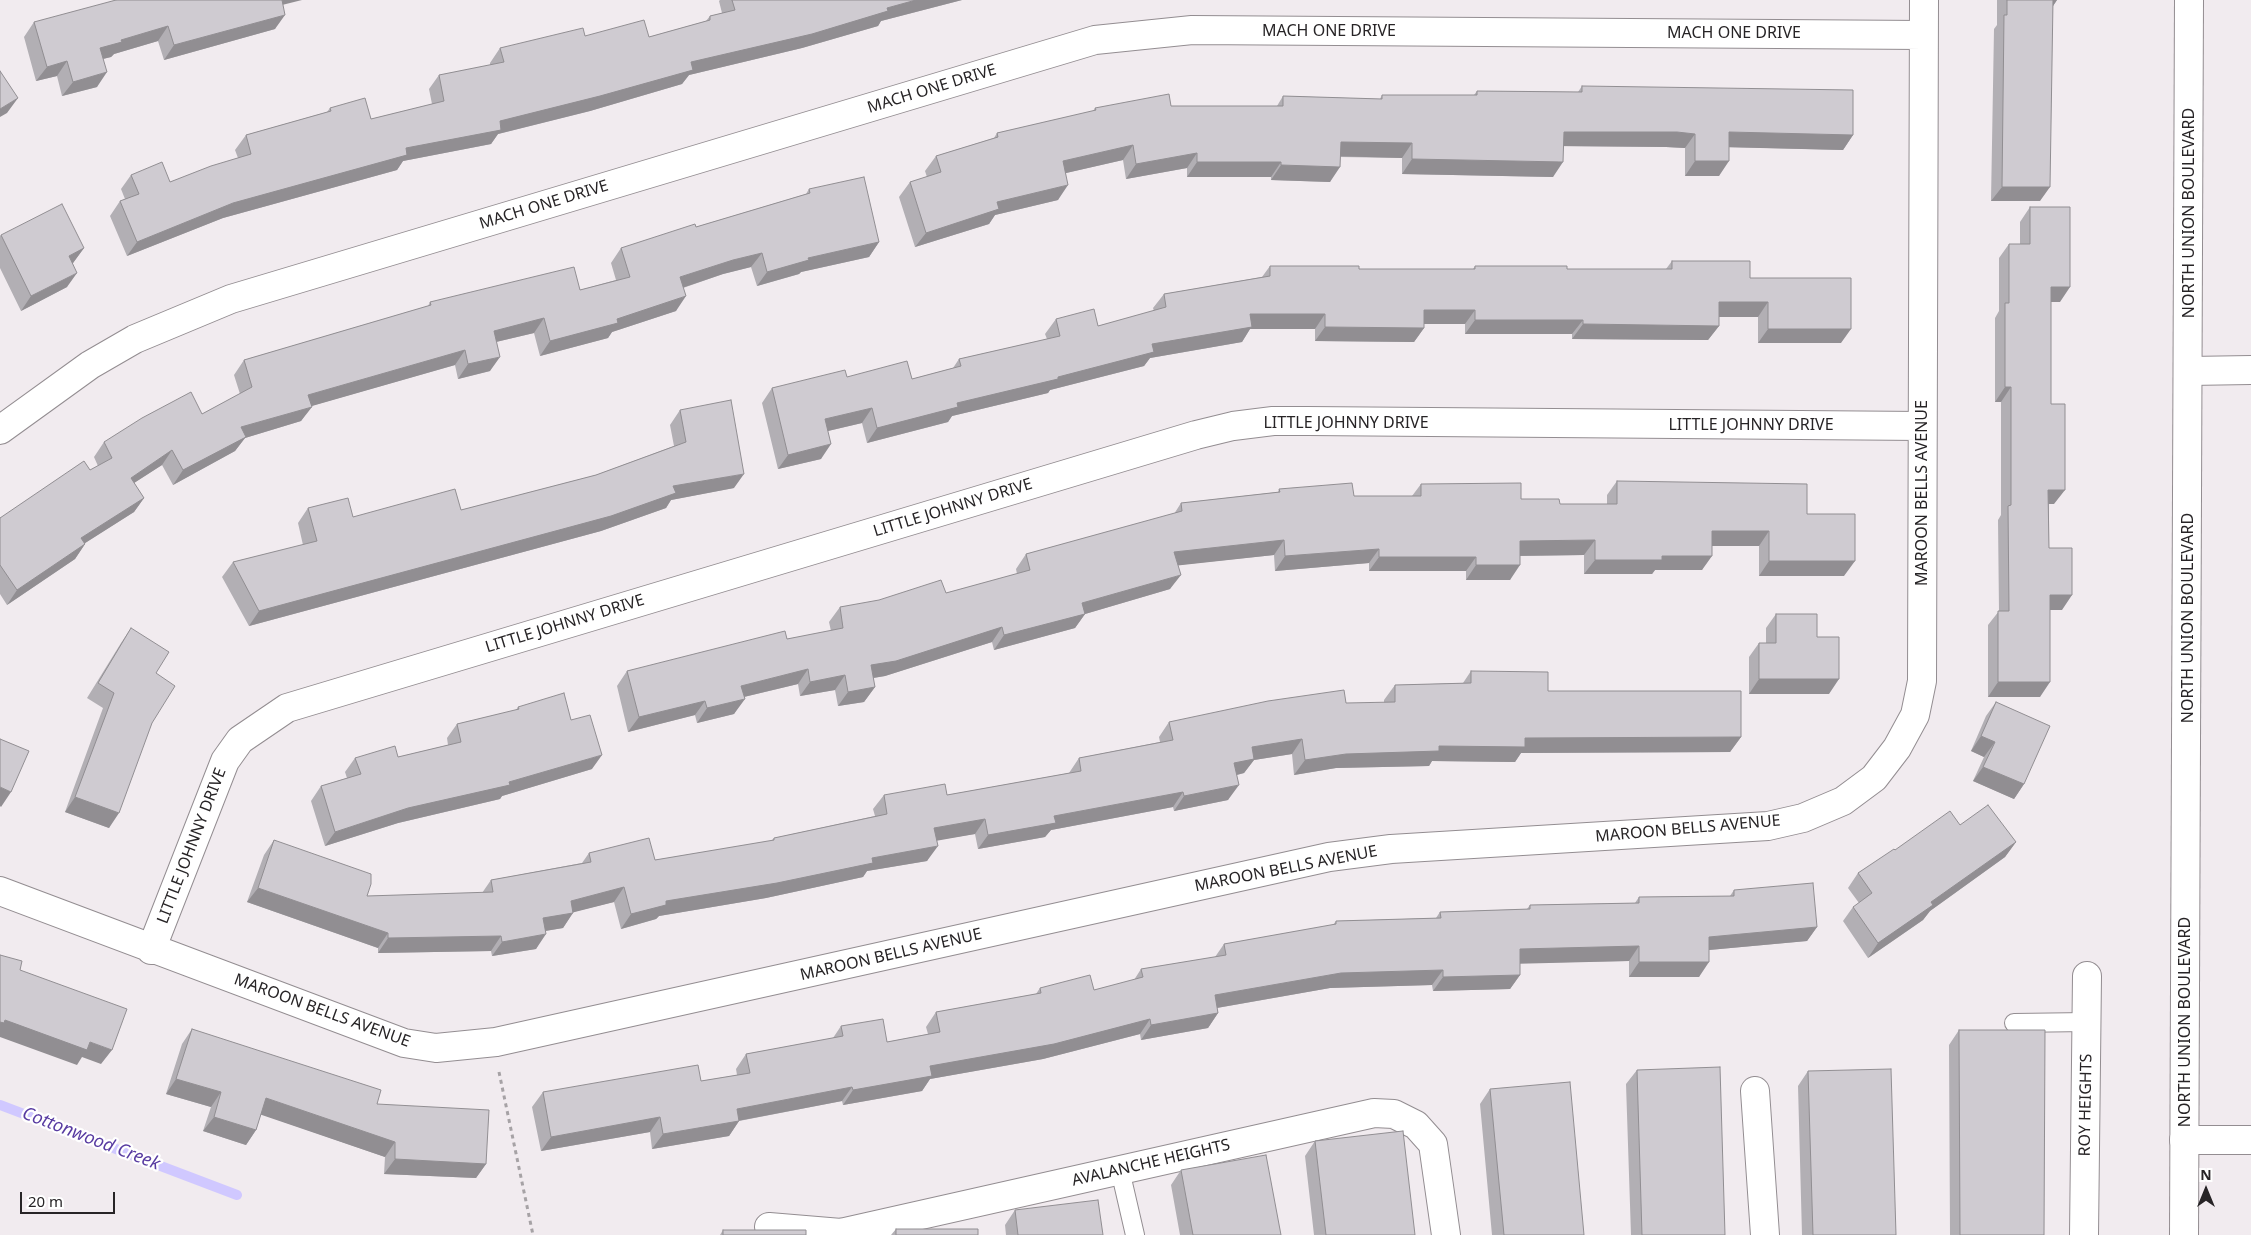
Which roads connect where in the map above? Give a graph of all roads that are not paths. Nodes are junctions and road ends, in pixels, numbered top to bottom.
1 (1924, 0) edge
2 (2190, 0) edge
3 (1923, 35) junction
4 (2251, 370) edge
5 (2189, 371) junction
6 (1922, 426) junction
7 (0, 430) edge
8 (0, 891) edge
9 (151, 950) junction
10 (2087, 976) dead end
11 (2087, 1022) junction
12 (2014, 1023) dead end
13 (1755, 1091) dead end
14 (2184, 1140) junction
15 (2251, 1140) edge
16 (1120, 1170) junction
17 (769, 1227) dead end
18 (841, 1234) edge
19 (1135, 1235) edge
20 (1446, 1235) edge
21 (1765, 1235) edge
22 (2084, 1235) edge
23 (2184, 1235) edge

1 - 3 street, MAROON BELLS AVENUE
2 - 5 street, NORTH UNION BOULEVARD
3 - 6 street, MAROON BELLS AVENUE
3 - 7 street, MACH ONE DRIVE
4 - 5 street
5 - 14 street, NORTH UNION BOULEVARD
6 - 9 street, LITTLE JOHNNY DRIVE
6 - 9 street, MAROON BELLS AVENUE
8 - 9 street, MAROON BELLS AVENUE
10 - 11 street, ROY HEIGHTS
11 - 12 lane
11 - 22 street, ROY HEIGHTS
13 - 21 street
14 - 15 street
14 - 23 street, NORTH UNION BOULEVARD
16 - 18 street, AVALANCHE HEIGHTS
16 - 19 lane
16 - 20 street, AVALANCHE HEIGHTS
17 - 18 street, AVALANCHE HEIGHTS

